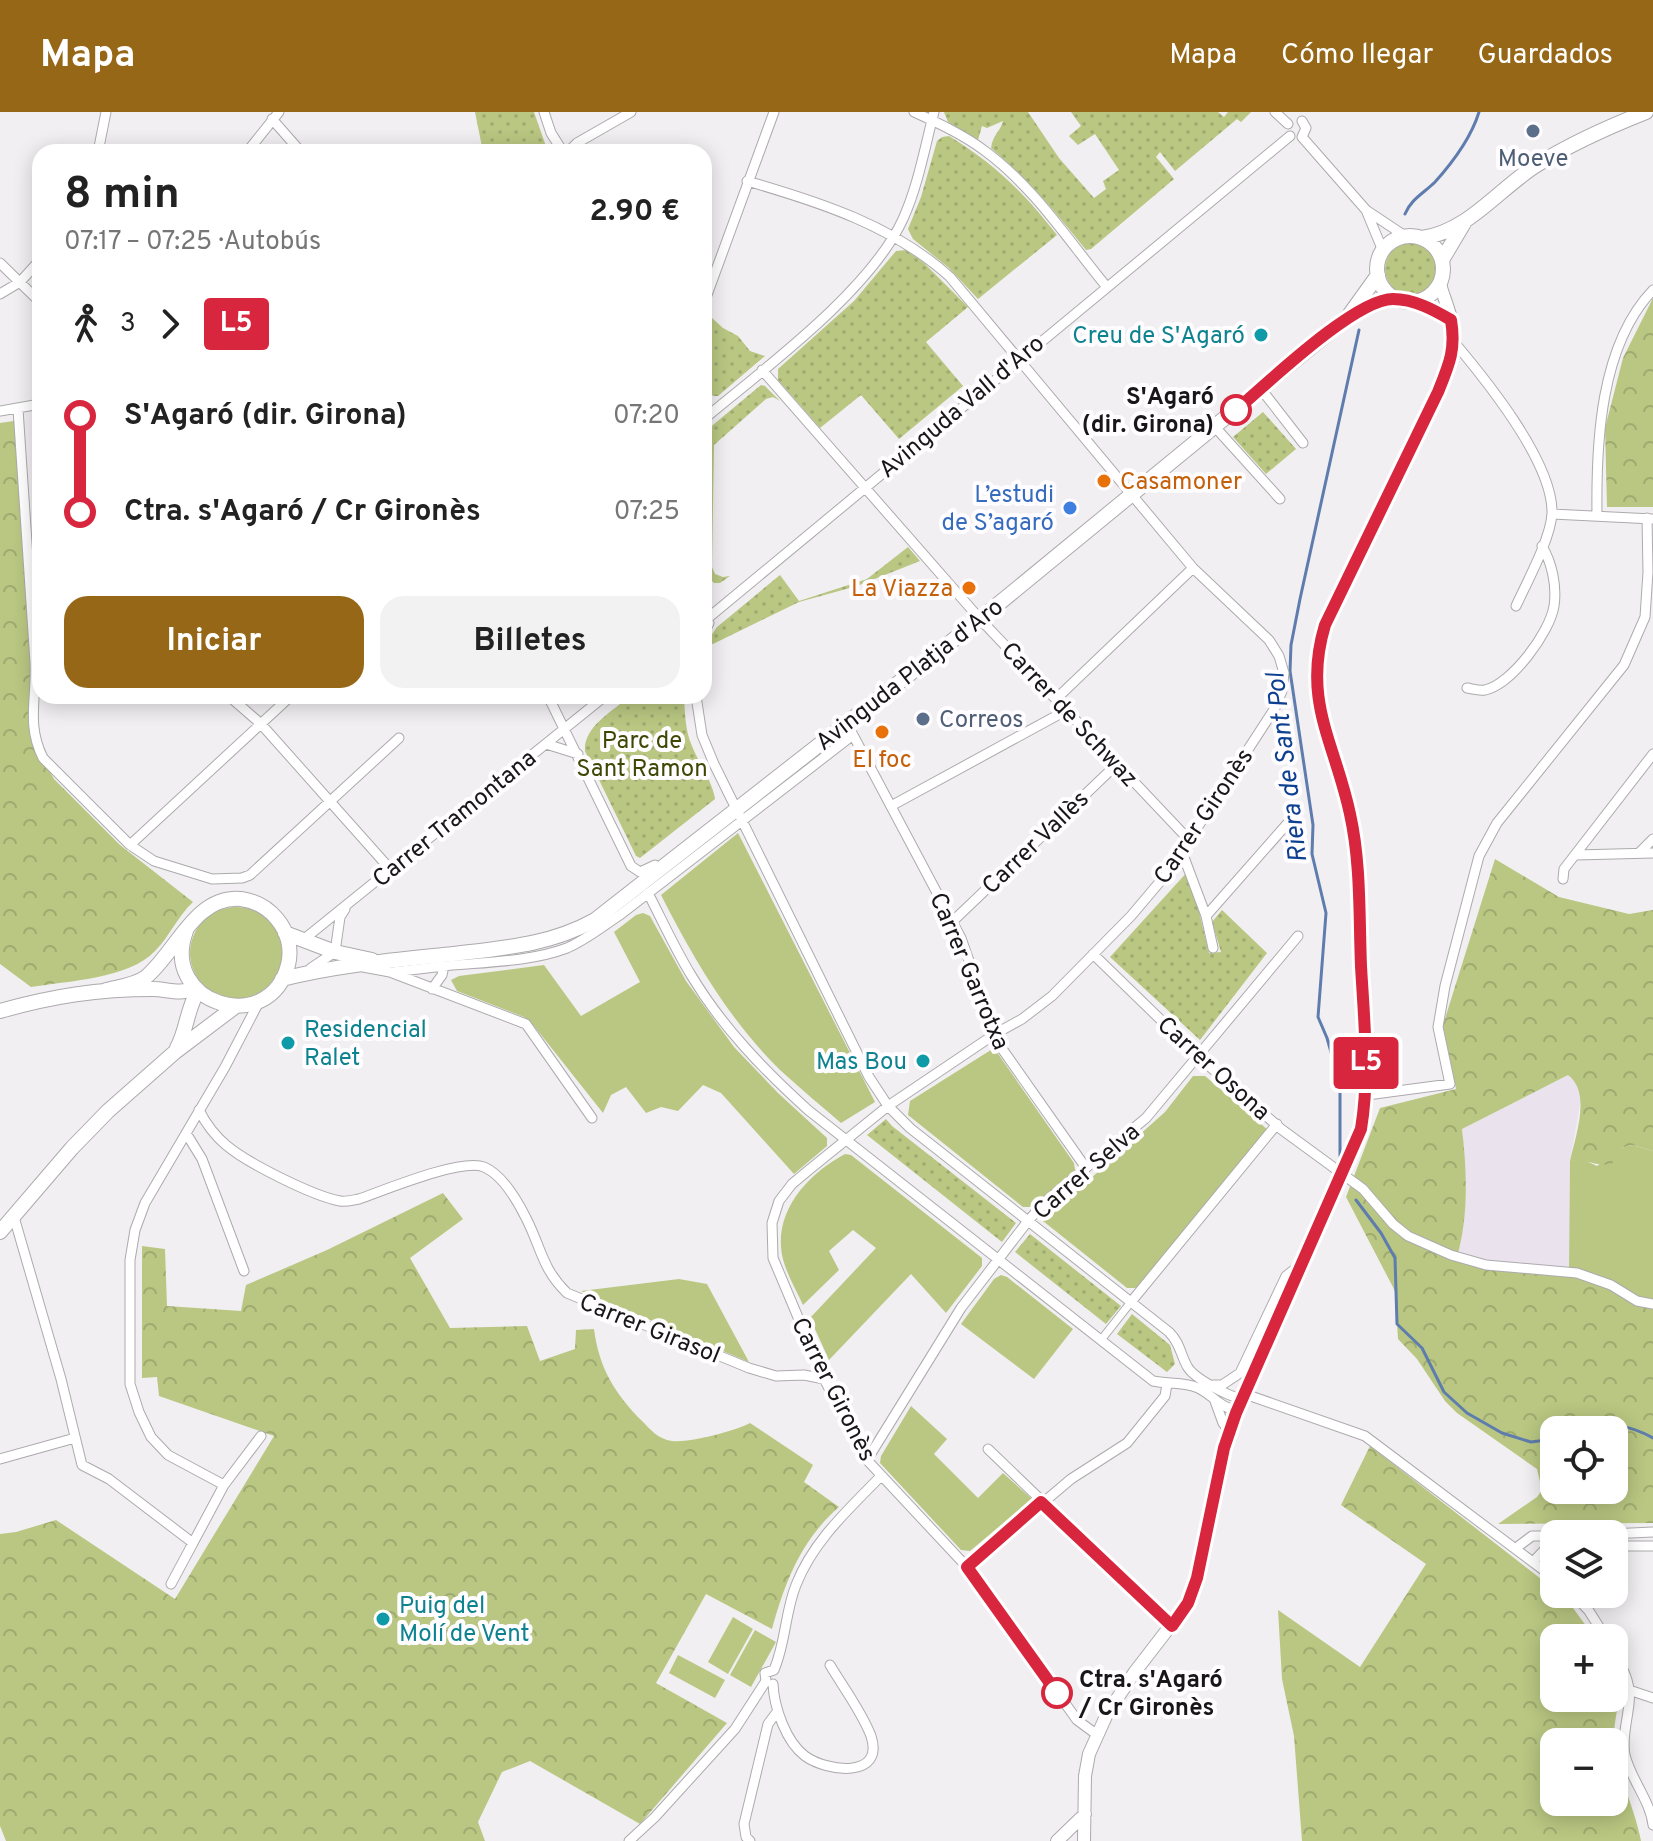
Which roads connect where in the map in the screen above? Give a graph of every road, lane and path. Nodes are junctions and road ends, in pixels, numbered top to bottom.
1 (106, 112) edge
2 (544, 112) edge
3 (631, 112) edge
4 (774, 112) edge
5 (914, 112) edge
6 (1275, 112) edge
7 (1646, 112) edge
8 (275, 116) edge
9 (933, 116) edge
10 (1305, 116) edge
11 (1288, 124) junction
12 (1290, 136) junction
13 (1302, 137) junction
14 (100, 144) edge
15 (253, 144) edge
16 (295, 144) edge
17 (559, 144) edge
18 (576, 144) edge
19 (747, 181) junction
20 (1366, 210) junction
21 (1466, 221) junction
22 (893, 235) junction
23 (1405, 236) junction
24 (1422, 238) junction
25 (1383, 251) junction
26 (1442, 260) junction
27 (0, 263) edge
28 (32, 269) edge
29 (1378, 275) junction
30 (712, 280) edge
31 (20, 282) junction
32 (1440, 284) junction
33 (1106, 286) junction
34 (1653, 290) edge
35 (0, 294) edge
36 (32, 294) edge
37 (1395, 299) junction
38 (1411, 302) junction
39 (1349, 316) junction
40 (1451, 320) junction
41 (1454, 342) junction
42 (1019, 358) junction
43 (762, 370) junction
44 (1261, 389) junction
45 (32, 406) edge
46 (18, 409) junction
47 (0, 411) edge
48 (712, 412) edge
49 (1215, 427) junction
50 (1303, 443) dead end
51 (865, 486) junction
52 (1133, 496) junction
53 (1280, 499) dead end
54 (1552, 514) junction
55 (1597, 515) junction
56 (1650, 518) edge
57 (1542, 546) junction
58 (1193, 568) junction
59 (32, 583) edge
60 (1516, 606) dead end
61 (712, 610) edge
62 (980, 619) junction
63 (1467, 688) dead end
64 (1056, 699) junction
65 (34, 704) edge
66 (238, 704) edge
67 (282, 704) edge
68 (552, 704) edge
69 (595, 704) edge
70 (697, 704) edge
71 (1067, 710) junction
72 (261, 724) junction
73 (565, 729) junction
74 (849, 729) junction
75 (399, 738) dead end
76 (546, 744) junction
77 (578, 754) junction
78 (1653, 754) edge
79 (1117, 764) junction
80 (329, 801) junction
81 (891, 806) junction
82 (738, 816) junction
83 (1287, 824) dead end
84 (1653, 839) edge
85 (699, 840) junction
86 (1190, 841) junction
87 (130, 845) junction
88 (1182, 852) junction
89 (1639, 853) junction
90 (1653, 853) edge
91 (1576, 855) junction
92 (391, 870) junction
93 (1563, 879) dead end
94 (648, 893) junction
95 (348, 904) junction
96 (1206, 916) junction
97 (953, 921) junction
98 (186, 931) junction
99 (285, 933) junction
100 (337, 936) junction
101 (1298, 936) dead end
102 (303, 940) junction
103 (1213, 948) dead end
104 (335, 952) junction
105 (1093, 954) junction
106 (360, 962) junction
107 (444, 966) junction
108 (386, 967) junction
109 (297, 974) junction
110 (282, 979) junction
111 (165, 989) junction
112 (196, 989) junction
113 (432, 989) junction
114 (106, 990) junction
115 (260, 1000) junction
116 (238, 1006) junction
117 (0, 1011) edge
118 (189, 1013) junction
119 (246, 1029) junction
120 (995, 1034) junction
121 (175, 1052) junction
122 (1199, 1057) junction
123 (1367, 1095) junction
124 (888, 1106) junction
125 (199, 1110) junction
126 (592, 1118) dead end
127 (1277, 1124) junction
128 (186, 1133) junction
129 (845, 1141) junction
130 (1086, 1168) junction
131 (1341, 1175) junction
132 (14, 1217) junction
133 (1028, 1221) junction
134 (0, 1232) edge
135 (997, 1259) junction
136 (1303, 1263) junction
137 (244, 1271) dead end
138 (1131, 1302) junction
139 (1653, 1304) edge
140 (1101, 1340) junction
141 (824, 1379) junction
142 (1167, 1384) junction
143 (1213, 1385) junction
144 (1215, 1401) junction
145 (1242, 1401) junction
146 (1230, 1432) junction
147 (261, 1436) dead end
148 (75, 1438) junction
149 (988, 1449) dead end
150 (1, 1458) edge
151 (867, 1460) junction
152 (881, 1476) junction
153 (224, 1485) junction
154 (1041, 1502) junction
155 (1653, 1532) edge
156 (1628, 1533) edge
157 (1540, 1536) edge
158 (193, 1543) junction
159 (1628, 1547) edge
160 (1516, 1548) junction
161 (1653, 1548) edge
162 (1540, 1554) edge
163 (1533, 1562) junction
164 (967, 1567) junction
165 (1540, 1567) edge
166 (171, 1584) dead end
167 (1172, 1626) junction
168 (830, 1665) dead end
169 (1628, 1681) edge
170 (769, 1683) junction
171 (1629, 1690) junction
172 (1653, 1698) edge
173 (777, 1712) junction
174 (1096, 1734) junction
175 (1085, 1814) junction
176 (1653, 1825) edge
177 (642, 1836) edge
178 (1061, 1836) edge
179 (1084, 1839) edge
180 (629, 1841) edge
181 (750, 1841) edge

1 - 14 street
2 - 17 street
3 - 18 street
4 - 19 street
5 - 9 street
6 - 11 street
7 - 21 main road
8 - 15 street
8 - 16 street
9 - 22 street
9 - 33 street
10 - 11 street
10 - 13 street
11 - 12 street
12 - 13 street
12 - 33 street, Avinguda Vall d'Aro
13 - 20 street
19 - 22 street, Carrer Gironès
19 - 30 street
20 - 23 street
20 - 25 street
21 - 24 main road
21 - 26 main road
22 - 42 street, Carrer Gironès
22 - 43 street
23 - 24 main road
23 - 25 main road
24 - 26 main road
25 - 29 main road
26 - 32 main road
27 - 31 street
28 - 31 street
29 - 37 main road
29 - 39 main road
31 - 35 street
31 - 36 street
32 - 38 main road
32 - 40 street
33 - 42 street, Avinguda Vall d'Aro
34 - 55 street
37 - 38 main road
37 - 39 main road, Avinguda Platja d'Aro
38 - 40 street
39 - 44 main road, Avinguda Platja d'Aro
40 - 41 street
41 - 54 street
41 - 123 street
42 - 51 street, Avinguda Vall d'Aro
42 - 52 street, Carrer Gironès
43 - 48 street
43 - 51 street, Carrer de Schwaz
44 - 49 main road, Avinguda Platja d'Aro
44 - 50 street
45 - 46 street
46 - 47 street
46 - 59 street
49 - 52 main road, Avinguda Platja d'Aro
49 - 53 street
51 - 61 street, Avinguda Vall d'Aro
51 - 62 street, Carrer de Schwaz
52 - 58 street, Carrer Gironès
52 - 62 main road, Avinguda Platja d'Aro
54 - 55 street
54 - 57 street
55 - 56 street
56 - 123 street
57 - 60 street
57 - 63 street
58 - 64 street
58 - 86 street, Carrer Gironès
62 - 64 street, Carrer de Schwaz
62 - 74 main road, Avinguda Platja d'Aro
64 - 71 street, Carrer de Schwaz
65 - 87 street
66 - 72 street
67 - 72 street
68 - 73 street
69 - 73 street, Carrer Tramontana
70 - 82 street
71 - 79 street, Carrer de Schwaz
71 - 81 street
72 - 80 street
72 - 87 street
73 - 76 street, Carrer Tramontana
73 - 77 street
74 - 81 street, Carrer Garrotxa
74 - 82 main road, Avinguda Platja d'Aro
75 - 80 street
76 - 77 street
76 - 92 street, Carrer Tramontana
77 - 85 street
78 - 91 street
79 - 86 street, Carrer de Schwaz
79 - 97 street, Carrer Vallès
80 - 87 street
80 - 92 street
81 - 97 street, Carrer Garrotxa
82 - 85 main road, Avinguda Platja d'Aro
82 - 94 street
82 - 124 street
83 - 96 street
84 - 89 street
85 - 108 main road, Avinguda Platja d'Aro
86 - 88 street, Carrer Gironès
88 - 96 street
88 - 105 street, Carrer Gironès
89 - 90 street
89 - 91 street
91 - 93 street
92 - 95 street, Carrer Tramontana
94 - 107 street
94 - 129 street
95 - 100 street
95 - 102 street, Carrer Tramontana
96 - 103 street
97 - 120 street, Carrer Garrotxa
98 - 99 main road
98 - 112 main road
98 - 114 main road
99 - 102 main road
99 - 110 main road
100 - 104 street
100 - 106 street
101 - 122 street, Carrer Selva
102 - 104 main road
104 - 106 main road
104 - 109 street
105 - 120 street, Carrer Gironès
105 - 122 street, Carrer Osona
106 - 108 main road, Avinguda Platja d'Aro
106 - 109 main road, Avinguda Platja d'Aro
107 - 108 street
107 - 113 street
108 - 113 street
109 - 110 main road, Avinguda Platja d'Aro
110 - 115 main road
111 - 112 main road
111 - 114 main road
111 - 118 main road
112 - 116 main road
112 - 118 main road
113 - 126 street
114 - 117 main road
115 - 116 main road
115 - 119 street
116 - 119 street
116 - 121 main road
118 - 121 main road
119 - 125 street
120 - 124 street, Carrer Gironès
120 - 130 street, Carrer Garrotxa
121 - 132 main road
122 - 127 street, Carrer Osona
122 - 130 street, Carrer Selva
123 - 131 street
124 - 129 street, Carrer Gironès
124 - 133 street
125 - 128 street
125 - 141 street, Carrer Girasol
127 - 131 street, Carrer Osona
127 - 138 street
128 - 137 street
128 - 153 street
129 - 135 street
129 - 141 street, Carrer Gironès
130 - 133 street, Carrer Selva
131 - 136 street
131 - 139 street, Carrer Osona
132 - 134 main road
132 - 148 street
133 - 135 street, Carrer Selva
133 - 138 street
135 - 140 street
135 - 151 street, Carrer Selva
136 - 143 street
136 - 145 street
138 - 140 street
138 - 143 street
140 - 142 street
141 - 151 street, Carrer Gironès
142 - 144 street
142 - 154 street
143 - 145 street
144 - 145 street
144 - 146 street
145 - 146 street
145 - 160 street
146 - 167 street
147 - 153 street
148 - 150 street
148 - 158 street
149 - 154 street
151 - 152 street, Carrer Gironès
152 - 164 street, Carrer Gironès
152 - 170 street
153 - 158 street
154 - 164 street
154 - 167 street
155 - 156 street
157 - 160 street
158 - 166 street
159 - 161 street
160 - 163 street
162 - 163 street
163 - 165 street
164 - 174 street, Carrer Gironès
167 - 174 street
168 - 173 street
169 - 171 street
170 - 173 street
170 - 177 street
171 - 172 street
171 - 176 street
173 - 181 street
174 - 175 street
175 - 178 street
175 - 179 street
177 - 180 street
178 - 179 street

